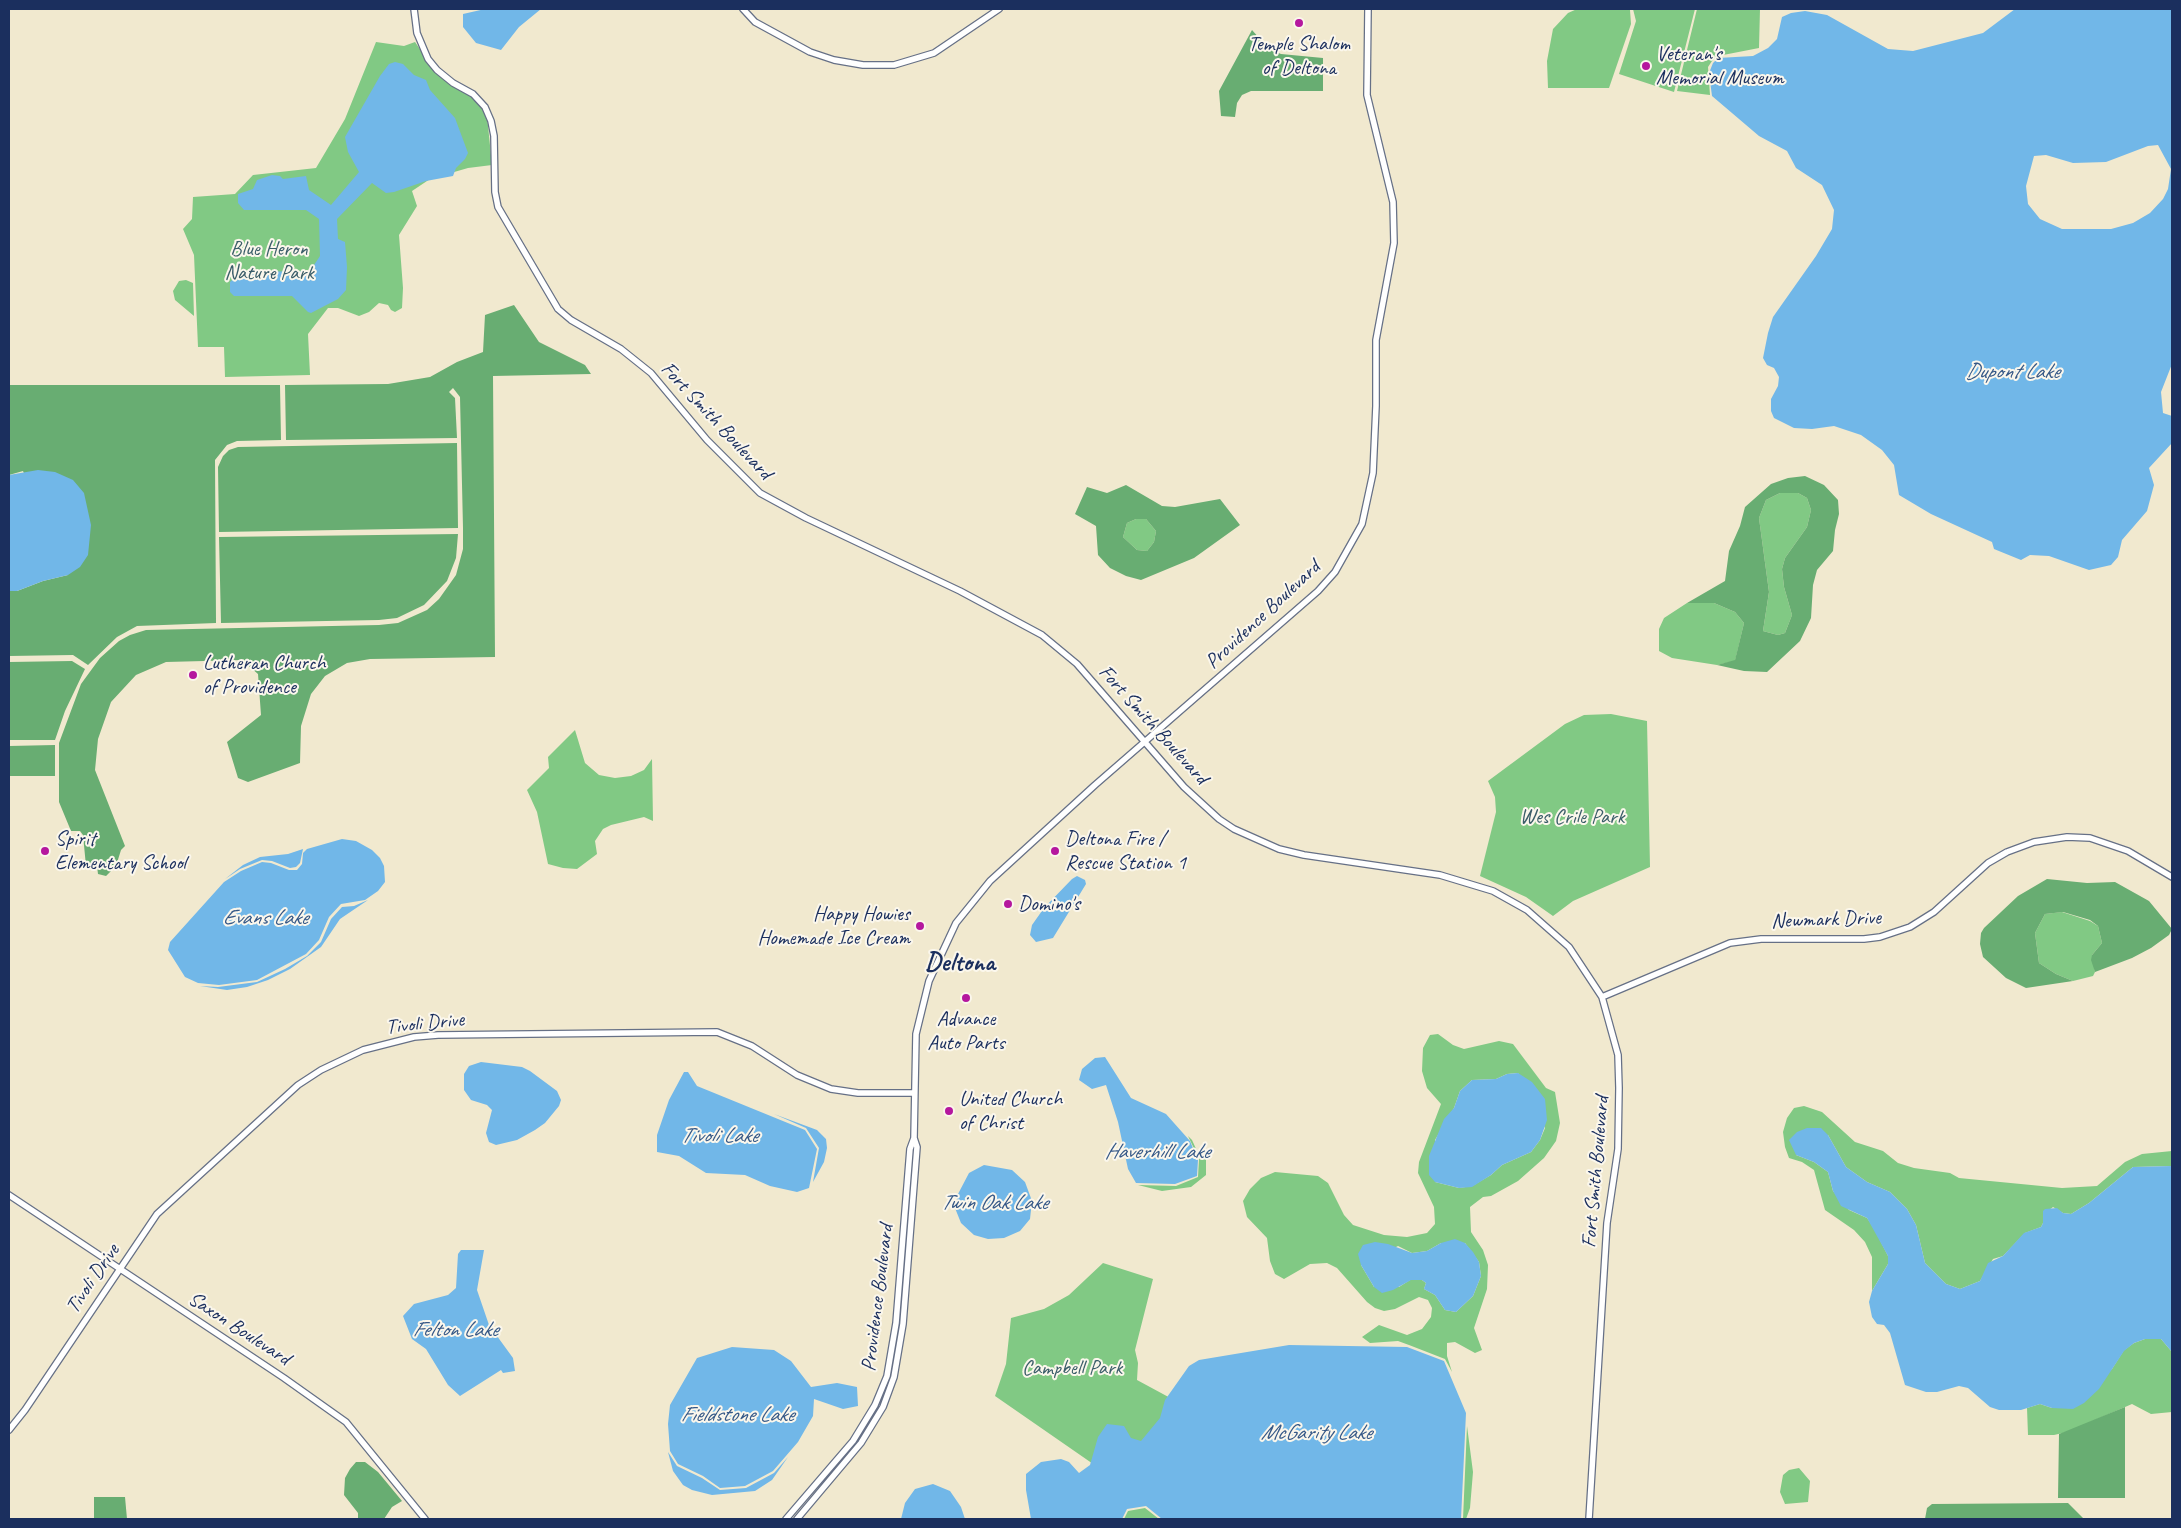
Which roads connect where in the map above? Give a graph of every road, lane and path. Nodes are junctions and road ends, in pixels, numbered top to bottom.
1 (414, 9) edge
2 (742, 9) edge
3 (999, 9) edge
4 (1368, 9) edge
5 (1146, 743) junction
6 (2172, 877) edge
7 (1602, 997) junction
8 (914, 1093) junction
9 (914, 1138) junction
10 (9, 1195) edge
11 (119, 1268) junction
12 (9, 1430) edge
13 (425, 1519) edge
14 (786, 1519) edge
15 (797, 1519) edge
16 (1589, 1519) edge

1 - 5 street, Fort Smith Boulevard
2 - 3 street
4 - 5 street, Providence Boulevard
5 - 7 street, Fort Smith Boulevard
5 - 8 street, Providence Boulevard
6 - 7 street, Newmark Drive
7 - 16 street, Fort Smith Boulevard
8 - 9 street, Providence Boulevard
8 - 11 street, Tivoli Drive
9 - 14 street, Providence Boulevard
9 - 15 street, Providence Boulevard
10 - 11 street, Saxon Boulevard
11 - 12 street, Tivoli Drive
11 - 13 street, Saxon Boulevard

